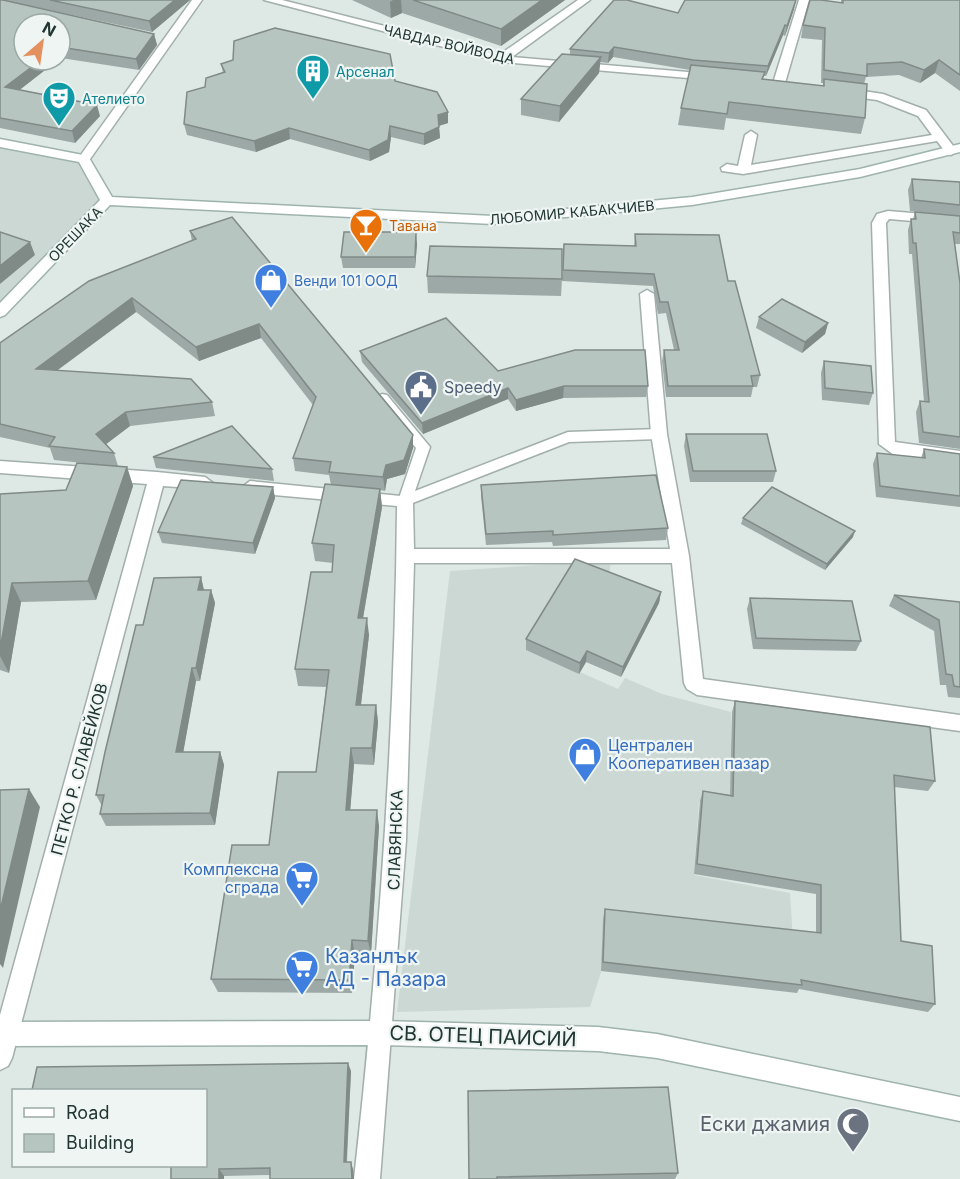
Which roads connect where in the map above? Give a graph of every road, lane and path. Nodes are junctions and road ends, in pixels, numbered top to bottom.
1 (197, 0) edge
2 (269, 0) edge
3 (317, 0) edge
4 (585, 0) edge
5 (804, 0) edge
6 (356, 22) junction
7 (501, 59) junction
8 (722, 78) edge
9 (779, 83) edge
10 (835, 91) edge
11 (751, 135) dead end
12 (941, 136) junction
13 (0, 143) edge
14 (955, 149) edge
15 (84, 159) junction
16 (727, 168) dead end
17 (743, 170) junction
18 (106, 201) junction
19 (960, 221) edge
20 (647, 294) dead end
21 (0, 312) edge
22 (377, 392) edge
23 (659, 434) junction
24 (960, 457) edge
25 (0, 466) edge
26 (157, 478) junction
27 (405, 501) junction
28 (406, 556) junction
29 (680, 556) junction
30 (960, 723) edge
31 (382, 1033) junction
32 (4, 1034) edge
33 (0, 1058) edge
34 (960, 1109) edge
35 (367, 1179) edge

1 - 15 street
2 - 6 street, ЧАВДАР ВОЙВОДА
3 - 6 street, ЧАВДАР ВОЙВОДА
4 - 7 street
5 - 9 street
6 - 7 street, ЧАВДАР ВОЙВОДА
7 - 8 street, ЧАВДАР ВОЙВОДА
10 - 12 street
11 - 17 street
12 - 14 street
12 - 17 street
13 - 15 street
14 - 18 street, ЛЮБОМИР КАБАКЧИЕВ
15 - 18 street, ОРЕШАКА
16 - 17 street
18 - 21 street, ОРЕШАКА
19 - 24 street
20 - 23 street
22 - 27 lane
23 - 27 lane
23 - 29 street
25 - 26 street
26 - 27 street
26 - 32 street, ПЕТКО Р. СЛАВЕЙКОВ
27 - 28 street, СЛАВЯНСКА
28 - 29 street
28 - 31 street, СЛАВЯНСКА
29 - 30 street
31 - 32 street, СВ. ОТЕЦ ПАИСИЙ
31 - 34 street, СВ. ОТЕЦ ПАИСИЙ
31 - 35 street, СЛАВЯНСКА
32 - 33 street, ПЕТКО Р. СЛАВЕЙКОВ

